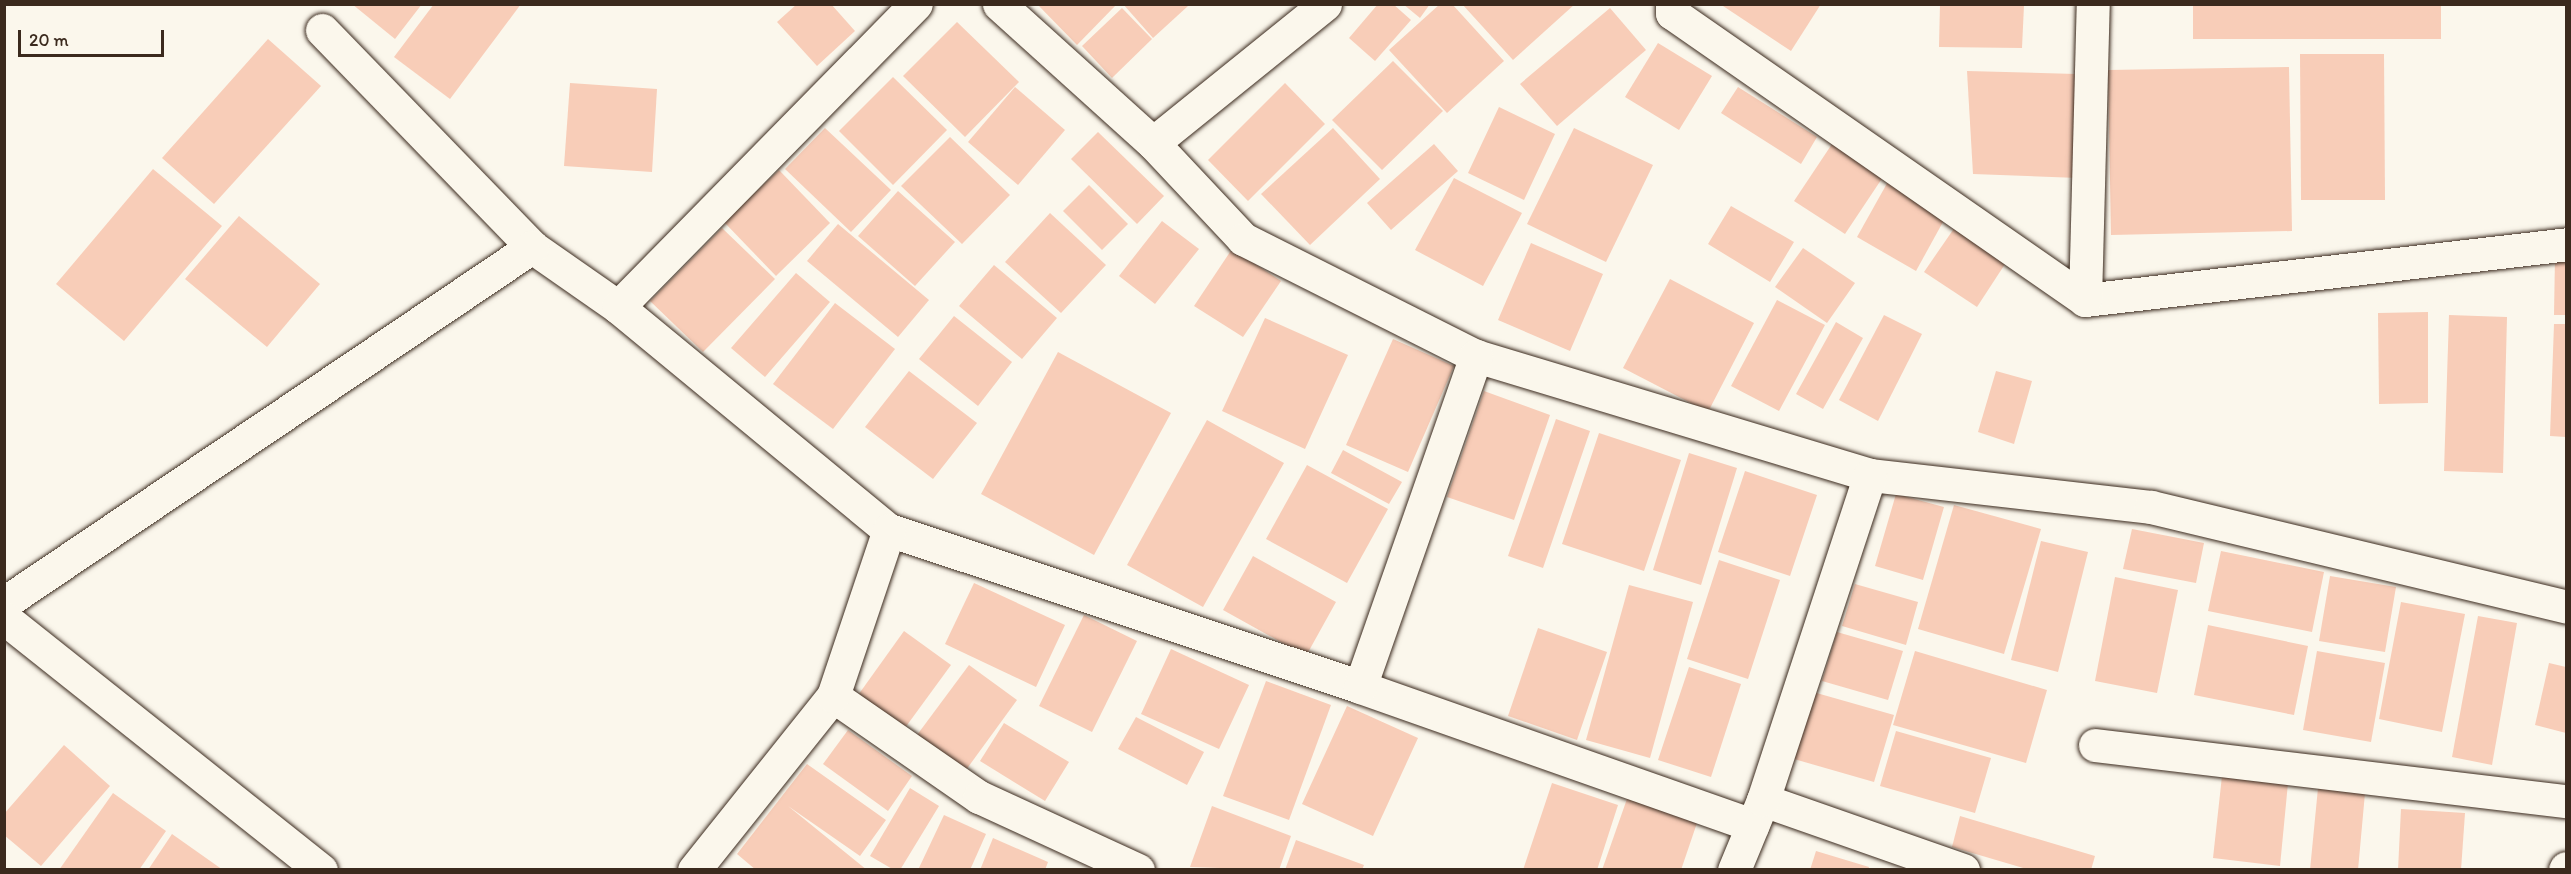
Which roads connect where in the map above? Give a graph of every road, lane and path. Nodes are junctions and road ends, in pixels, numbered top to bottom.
1 (916, 4) edge
2 (999, 4) edge
3 (1325, 4) edge
4 (1672, 4) edge
5 (2093, 4) edge
6 (322, 30) dead end
7 (1153, 142) junction
8 (2566, 244) edge
9 (532, 247) junction
10 (2085, 300) junction
11 (618, 308) junction
12 (1476, 356) junction
13 (1870, 475) junction
14 (889, 530) junction
15 (4, 603) edge
16 (2566, 608) edge
17 (4, 618) edge
18 (1360, 687) junction
19 (833, 696) junction
20 (2095, 744) dead end
21 (2566, 801) edge
22 (1758, 812) junction
23 (321, 870) edge
24 (694, 870) edge
25 (1138, 870) edge
26 (1734, 870) edge
27 (1963, 870) edge

1 - 11 street
2 - 7 street
3 - 7 street
4 - 10 street
5 - 10 street
6 - 9 street
7 - 12 street
8 - 10 street
9 - 11 street
9 - 15 street
11 - 14 street
12 - 13 street
12 - 18 street
13 - 16 street
13 - 22 street
14 - 18 street
14 - 19 street
17 - 23 street
18 - 22 street
19 - 24 street
19 - 25 street
20 - 21 street
22 - 26 street
22 - 27 street

